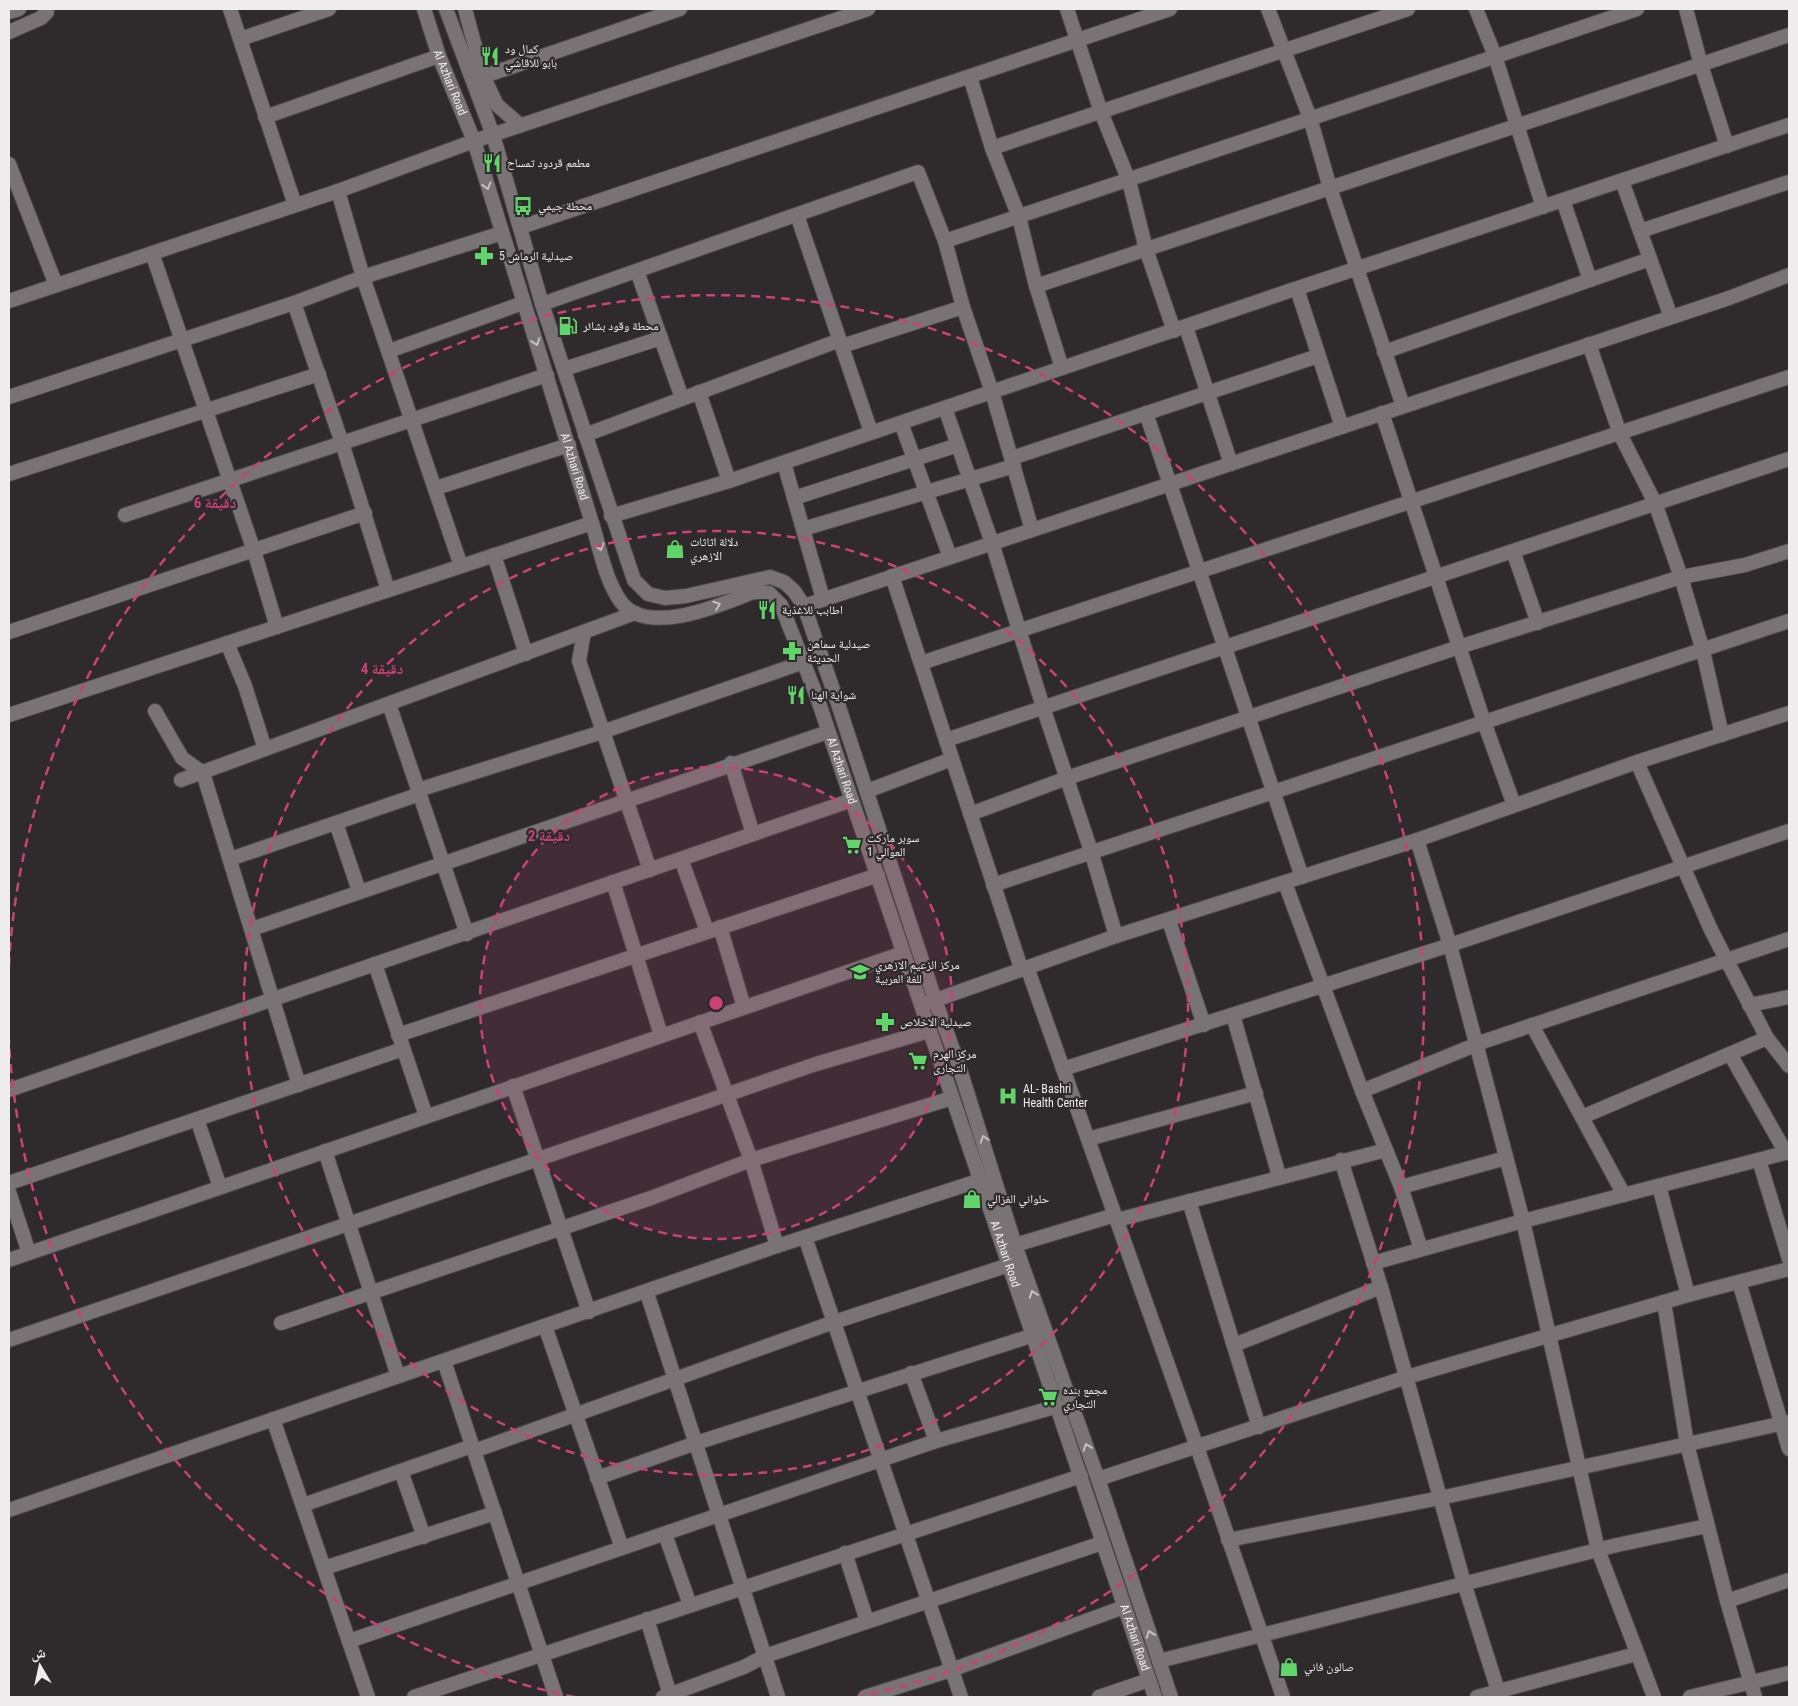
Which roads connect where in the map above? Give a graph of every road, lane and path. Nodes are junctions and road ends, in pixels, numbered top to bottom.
1 (19, 9) edge
2 (230, 9) edge
3 (329, 9) edge
4 (424, 9) edge
5 (446, 9) edge
6 (465, 9) edge
7 (680, 9) edge
8 (868, 9) edge
9 (1067, 9) edge
10 (1170, 9) edge
11 (1268, 9) edge
12 (1408, 9) edge
13 (1476, 9) edge
14 (1636, 9) edge
15 (1686, 9) edge
16 (9, 12) edge
17 (47, 12) dead end
18 (9, 32) edge
19 (1789, 35) edge
20 (240, 39) junction
21 (1076, 40) junction
22 (1283, 51) junction
23 (439, 56) junction
24 (1495, 56) junction
25 (1701, 65) junction
26 (970, 77) junction
27 (478, 78) junction
28 (1101, 112) junction
29 (265, 117) junction
30 (1310, 118) junction
31 (520, 125) junction
32 (1789, 125) edge
33 (1516, 127) junction
34 (493, 135) junction
35 (474, 141) junction
36 (1727, 146) junction
37 (992, 148) junction
38 (9, 164) edge
39 (1129, 181) junction
40 (1622, 181) junction
41 (1789, 182) edge
42 (1330, 188) junction
43 (338, 192) junction
44 (1563, 200) junction
45 (295, 205) junction
46 (1543, 207) junction
47 (797, 215) junction
48 (1019, 217) junction
49 (520, 227) junction
50 (1640, 231) junction
51 (502, 233) junction
52 (945, 242) junction
53 (1146, 249) junction
54 (152, 253) junction
55 (1650, 259) junction
56 (1357, 270) junction
57 (638, 271) junction
58 (1789, 275) edge
59 (363, 276) junction
60 (1590, 280) junction
61 (56, 285) junction
62 (1036, 286) junction
63 (1297, 288) junction
64 (9, 301) edge
65 (294, 303) junction
66 (523, 303) junction
67 (542, 304) junction
68 (963, 307) junction
69 (1671, 317) junction
70 (1180, 329) junction
71 (661, 338) junction
72 (181, 340) junction
73 (841, 343) junction
74 (1589, 344) junction
75 (389, 351) junction
76 (1384, 352) junction
77 (1318, 356) junction
78 (1062, 368) junction
79 (564, 369) junction
80 (319, 374) junction
81 (547, 375) junction
82 (1789, 377) edge
83 (698, 392) junction
84 (992, 392) junction
85 (1207, 393) junction
86 (9, 397) edge
87 (682, 398) junction
88 (1403, 406) junction
89 (945, 408) junction
90 (205, 409) junction
91 (1146, 412) junction
92 (1382, 413) junction
93 (411, 420) junction
94 (901, 423) junction
95 (1342, 427) junction
96 (871, 432) junction
97 (1620, 434) junction
98 (585, 435) junction
99 (342, 443) junction
100 (569, 444) junction
101 (958, 445) junction
102 (1789, 459) edge
103 (915, 460) junction
104 (1013, 462) junction
105 (784, 463) junction
106 (1231, 464) junction
107 (9, 474) edge
108 (970, 478) junction
109 (230, 480) junction
110 (729, 481) junction
111 (1171, 484) junction
112 (436, 488) junction
113 (926, 491) junction
114 (794, 498) junction
115 (1412, 502) junction
116 (1654, 503) junction
117 (365, 513) junction
118 (125, 515) dead end
119 (611, 516) junction
120 (592, 523) junction
121 (803, 529) junction
122 (1032, 530) junction
123 (992, 543) junction
124 (254, 551) junction
125 (1513, 551) junction
126 (1789, 552) edge
127 (494, 555) junction
128 (950, 557) junction
129 (461, 566) junction
130 (1200, 572) junction
131 (892, 576) junction
132 (1436, 577) junction
133 (1681, 577) junction
134 (388, 590) junction
135 (824, 599) junction
136 (804, 606) junction
137 (635, 614) junction
138 (1789, 621) edge
139 (1538, 622) junction
140 (277, 627) junction
141 (1019, 631) junction
142 (9, 632) edge
143 (584, 632) junction
144 (227, 643) junction
145 (1225, 647) junction
146 (1459, 647) junction
147 (1703, 651) junction
148 (526, 654) junction
149 (804, 662) junction
150 (921, 663) junction
151 (389, 704) junction
152 (1043, 707) junction
153 (155, 711) dead end
154 (1789, 713) edge
155 (9, 715) edge
156 (1249, 717) junction
157 (1484, 722) junction
158 (602, 732) junction
159 (828, 732) junction
160 (1722, 735) junction
161 (946, 740) junction
162 (265, 749) junction
163 (952, 758) junction
164 (1637, 762) junction
165 (731, 764) junction
166 (203, 773) junction
167 (1067, 778) junction
168 (180, 780) dead end
169 (867, 791) junction
170 (1273, 791) junction
171 (419, 792) junction
172 (625, 800) junction
173 (852, 800) junction
174 (1514, 805) junction
175 (970, 814) junction
176 (336, 823) junction
177 (1789, 831) edge
178 (753, 834) junction
179 (1417, 840) junction
180 (1091, 851) junction
181 (230, 859) junction
182 (681, 859) junction
183 (443, 863) junction
184 (1681, 868) junction
185 (650, 870) junction
186 (878, 875) junction
187 (1302, 878) junction
188 (613, 882) junction
189 (1285, 883) junction
190 (994, 885) junction
191 (359, 891) junction
192 (1169, 921) junction
193 (252, 929) junction
194 (714, 929) junction
195 (467, 934) junction
196 (1116, 936) junction
197 (1789, 939) edge
198 (1450, 945) junction
199 (904, 953) junction
200 (636, 955) junction
201 (1726, 960) junction
202 (375, 964) junction
203 (1024, 968) junction
204 (1322, 986) junction
205 (1789, 997) edge
206 (273, 999) junction
207 (935, 1000) junction
208 (921, 1005) junction
209 (1748, 1005) junction
210 (744, 1007) junction
211 (1233, 1015) junction
212 (700, 1022) junction
213 (1204, 1025) junction
214 (1532, 1025) junction
215 (929, 1031) junction
216 (398, 1035) junction
217 (662, 1035) junction
218 (1767, 1038) junction
219 (1478, 1044) junction
220 (403, 1050) junction
221 (1730, 1054) junction
222 (1789, 1066) edge
223 (1063, 1069) junction
224 (299, 1085) junction
225 (513, 1086) junction
226 (9, 1090) edge
227 (1362, 1091) junction
228 (1256, 1093) junction
229 (727, 1094) junction
230 (952, 1098) junction
231 (426, 1116) junction
232 (1582, 1117) junction
233 (197, 1119) junction
234 (1088, 1139) junction
235 (1386, 1150) junction
236 (325, 1151) junction
237 (1788, 1152) edge
238 (1506, 1158) junction
239 (537, 1160) junction
240 (751, 1160) junction
241 (1341, 1160) junction
242 (1759, 1160) junction
243 (1279, 1176) junction
244 (981, 1180) junction
245 (9, 1184) edge
246 (1659, 1186) junction
247 (220, 1187) junction
248 (1401, 1187) junction
249 (9, 1192) edge
250 (1624, 1195) junction
251 (1188, 1201) junction
252 (1116, 1218) junction
253 (1523, 1221) junction
254 (350, 1224) junction
255 (562, 1228) junction
256 (805, 1237) junction
257 (1016, 1245) junction
258 (777, 1246) junction
259 (1421, 1249) junction
260 (29, 1253) junction
261 (1789, 1259) edge
262 (9, 1260) edge
263 (1373, 1263) junction
264 (1009, 1264) junction
265 (1789, 1268) edge
266 (1738, 1282) junction
267 (1381, 1287) junction
268 (370, 1293) junction
269 (646, 1293) junction
270 (1688, 1295) junction
271 (1664, 1302) junction
272 (589, 1312) junction
273 (834, 1322) junction
274 (281, 1323) dead end
275 (545, 1326) junction
276 (1034, 1335) junction
277 (1550, 1335) junction
278 (9, 1340) edge
279 (1234, 1345) junction
280 (444, 1361) junction
281 (911, 1373) junction
282 (398, 1376) junction
283 (1407, 1377) junction
284 (675, 1379) junction
285 (858, 1392) junction
286 (1058, 1406) junction
287 (576, 1414) junction
288 (273, 1419) junction
289 (1785, 1423) edge
290 (1259, 1426) junction
291 (936, 1442) junction
292 (696, 1443) junction
293 (1687, 1444) junction
294 (1197, 1447) junction
295 (473, 1448) junction
296 (1789, 1449) edge
297 (880, 1460) junction
298 (1580, 1467) junction
299 (401, 1471) junction
300 (1081, 1476) junction
301 (598, 1478) junction
302 (1098, 1479) junction
303 (1440, 1498) junction
304 (303, 1505) junction
305 (9, 1510) edge
306 (495, 1513) junction
307 (719, 1515) junction
308 (1707, 1526) junction
309 (905, 1533) junction
310 (665, 1534) junction
311 (424, 1537) junction
312 (1228, 1540) junction
313 (1102, 1543) junction
314 (622, 1548) junction
315 (1598, 1550) junction
316 (845, 1554) junction
317 (324, 1568) junction
318 (1789, 1580) edge
319 (518, 1583) junction
320 (1464, 1583) junction
321 (743, 1588) junction
322 (928, 1600) junction
323 (1727, 1601) junction
324 (690, 1605) junction
325 (1124, 1607) junction
326 (647, 1620) junction
327 (867, 1621) junction
328 (1260, 1634) junction
329 (349, 1641) junction
330 (542, 1654) junction
331 (1636, 1654) junction
332 (765, 1656) junction
333 (1159, 1661) junction
334 (951, 1670) junction
335 (1789, 1673) edge
336 (1149, 1680) junction
337 (1751, 1682) junction
338 (1499, 1695) edge
339 (667, 1696) edge
340 (368, 1697) edge
341 (414, 1697) edge
342 (556, 1697) edge
343 (778, 1697) edge
344 (865, 1697) edge
345 (960, 1697) edge
346 (1099, 1697) edge
347 (1155, 1697) edge
348 (1171, 1697) edge
349 (1282, 1697) edge
350 (1477, 1697) edge
351 (1654, 1697) edge
352 (1690, 1697) edge
353 (1755, 1697) edge

1 - 16 street
2 - 20 street
3 - 20 street
4 - 23 street, Al Azhari Road
5 - 27 street, Al Azhari Road
6 - 27 street
7 - 27 street
8 - 31 street
9 - 21 street
10 - 21 street
11 - 22 street
12 - 22 street
13 - 24 street
14 - 24 street
15 - 25 street
17 - 18 street
19 - 25 street
20 - 29 street
21 - 26 street
21 - 28 street
22 - 28 street
22 - 30 street
23 - 29 street
23 - 35 street, Al Azhari Road
24 - 30 street
24 - 33 street
25 - 33 street
25 - 36 street
26 - 37 street
26 - 49 street
27 - 31 street
27 - 34 street, Al Azhari Road
28 - 37 street
28 - 39 street
29 - 45 street
30 - 39 street
30 - 42 street
31 - 34 street
32 - 36 street
33 - 42 street
33 - 46 street
34 - 35 street
34 - 49 street, Al Azhari Road
35 - 43 street
35 -> 51 street, Al Azhari Road
36 - 40 street
37 - 48 street
38 - 61 street
39 - 48 street
39 - 53 street
40 - 44 street
40 - 50 street
41 - 50 street
42 - 53 street
42 - 56 street
43 - 45 street
43 - 59 street
44 - 46 street
44 - 60 street
45 - 54 street
46 - 56 street
47 - 52 street
47 - 57 street
47 - 73 street
48 - 52 street
48 - 62 street
49 - 67 street, Al Azhari Road
50 - 55 street
51 - 59 street
51 - 66 street, Al Azhari Road
52 - 68 street
53 - 62 street
53 - 70 street
54 - 61 street
54 - 72 street
55 - 60 street
55 - 69 street
56 - 63 street
56 - 76 street
57 - 67 street
57 - 71 street
58 - 69 street
59 - 65 street
59 - 75 street
60 - 76 street
61 - 64 street
62 - 78 street
63 - 70 street
63 - 77 street
65 - 72 street
65 - 80 street
66 - 75 street
66 -> 81 street, Al Azhari Road
67 - 79 street, Al Azhari Road
68 - 73 street
68 - 84 street
69 - 74 street
70 - 78 street
70 - 85 street
71 - 79 street
71 - 87 street
72 - 86 street
72 - 90 street
73 - 83 street
73 - 96 street
74 - 88 street
74 - 97 street
75 - 93 street
76 - 88 street
77 - 85 street
77 - 95 street
78 - 84 street
79 - 98 street, Al Azhari Road
80 - 90 street
80 - 99 street
81 - 93 street
81 - 100 street, Al Azhari Road
82 - 97 street
83 - 87 street
83 - 110 street
84 - 89 street
84 - 104 street
85 - 91 street
85 - 106 street
87 - 98 street
88 - 92 street
89 - 94 street
89 - 101 street
90 - 107 street
90 - 109 street
91 - 104 street
91 - 111 street
92 - 95 street
92 - 115 street
93 - 99 street
93 - 112 street
94 - 96 street
94 - 103 street
95 - 106 street
96 - 105 street
97 - 115 street
97 - 116 street
98 - 119 street, Al Azhari Road
99 - 109 street
99 - 117 street
100 - 112 street
100 - 120 street, Al Azhari Road
101 - 103 street
101 - 108 street
102 - 116 street
103 - 113 street
103 - 114 street
104 - 108 street
104 - 122 street
105 - 110 street
105 - 114 street
106 - 111 street
108 - 113 street
108 - 123 street
109 - 118 street
109 - 124 street
110 - 119 street
111 - 122 street
111 - 130 street
112 - 129 street
113 - 121 street
113 - 128 street
114 - 121 street
115 - 130 street
115 - 132 street
116 - 125 street
116 - 133 street
117 - 124 street
117 - 134 street
119 - 136 street, Al Azhari Road
120 - 127 street
120 -> 137 street, Al Azhari Road
121 - 135 street
122 - 123 street
123 - 128 street
123 - 141 street
124 - 140 street
124 - 142 street
125 - 132 street
125 - 139 street
126 - 133 street
127 - 129 street
127 - 148 street
128 - 131 street
129 - 134 street
130 - 141 street
130 - 145 street
131 - 135 street
131 - 150 street
132 - 145 street
132 - 146 street
133 - 139 street
133 - 147 street
134 - 140 street
135 - 136 street
136 - 169 street, Al Azhari Road
137 - 143 street
137 -> 149 street, Al Azhari Road
138 - 147 street
139 - 146 street
140 - 144 street
141 - 150 street
141 - 152 street
143 - 148 street
143 - 158 street
144 - 155 street
144 - 162 street
145 - 152 street
145 - 156 street
146 - 156 street
146 - 157 street
147 - 157 street
147 - 160 street
148 - 151 street
149 - 158 street
149 - 159 street, Al Azhari Road
150 - 161 street
151 - 162 street
151 - 171 street
152 - 161 street
152 - 167 street
153 - 166 street
154 - 160 street
156 - 167 street
156 - 170 street
157 - 170 street
157 - 174 street
158 - 171 street
158 - 172 street
159 - 165 street
159 - 173 street, Al Azhari Road
160 - 164 street
161 - 163 street
162 - 166 street
163 - 169 street
163 - 175 street
164 - 174 street
164 - 184 street
165 - 172 street
165 - 178 street
166 - 168 street
166 - 181 street
167 - 175 street
167 - 180 street
169 - 207 street, Al Azhari Road
170 - 180 street
170 - 187 street
171 - 176 street
171 - 183 street
172 - 183 street
172 - 185 street
173 - 178 street
173 - 186 street, Al Azhari Road
174 - 179 street
175 - 190 street
176 - 181 street
176 - 191 street
177 - 184 street
178 - 182 street
179 - 187 street
179 - 198 street
180 - 190 street
180 - 196 street
181 - 193 street
182 - 185 street
182 - 194 street
183 - 191 street
183 - 195 street
184 - 198 street
184 - 201 street
185 - 188 street
186 - 194 street
186 - 199 street, Al Azhari Road
187 - 189 street
188 - 195 street
188 - 200 street
189 - 192 street
189 - 204 street
190 - 203 street
191 - 193 street
192 - 196 street
192 - 213 street
193 - 206 street
194 - 200 street
194 - 210 street
195 - 202 street
196 - 203 street
197 - 201 street
198 - 204 street
198 - 219 street
199 - 208 street, Al Azhari Road
199 - 210 street
200 - 216 street
200 - 217 street
201 - 209 street
201 - 214 street
202 - 206 street
202 - 216 street
203 - 207 street
203 - 223 street
204 - 211 street
204 - 227 street
205 - 209 street
206 - 224 street
206 - 226 street
207 - 208 street
257 -> 207 street, Al Azhari Road
208 - 215 street, Al Azhari Road
209 - 218 street
210 - 212 street
211 - 213 street
211 - 228 street
212 - 217 street
212 - 229 street
213 - 223 street
214 - 219 street
214 - 232 street
215 - 229 street
215 - 230 street, Al Azhari Road
216 - 220 street
217 - 225 street
218 - 221 street
218 - 222 street
219 - 227 street
219 - 238 street
220 - 224 street
220 - 231 street
221 - 232 street
221 - 237 street
223 - 234 street
224 - 233 street
225 - 231 street
225 - 239 street
227 - 235 street
228 - 234 street
228 - 243 street
229 - 239 street
229 - 240 street
230 - 240 street
230 - 244 street, Al Azhari Road
231 - 236 street
232 - 250 street
233 - 245 street
233 - 247 street
234 - 252 street
235 - 241 street
235 - 248 street
236 - 247 street
236 - 254 street
237 - 242 street
238 - 248 street
238 - 253 street
239 - 254 street
239 - 255 street
240 - 255 street
240 - 258 street
241 - 243 street
241 - 263 street
242 - 246 street
242 - 261 street
243 - 251 street
244 - 256 street
244 - 264 street, Al Azhari Road
246 - 250 street
246 - 270 street
247 - 260 street
248 - 259 street
249 - 260 street
250 - 253 street
251 - 252 street
251 - 279 street
252 - 257 street
252 - 294 street
253 - 259 street
253 - 277 street
254 - 268 street
254 - 278 street
255 - 268 street
255 - 272 street
256 - 258 street
256 - 273 street
302 -> 257 street, Al Azhari Road
258 - 269 street
259 - 263 street
260 - 262 street
263 - 267 street
264 - 273 street
264 - 276 street, Al Azhari Road
265 - 266 street
266 - 270 street
266 - 289 street
267 - 279 street
267 - 283 street
268 - 274 street
268 - 282 street
269 - 272 street
269 - 284 street
270 - 271 street
271 - 277 street
271 - 293 street
272 - 275 street
273 - 284 street
273 - 285 street
275 - 280 street
275 - 287 street
276 - 281 street
276 - 286 street, Al Azhari Road
277 - 283 street
277 - 298 street
279 - 290 street
280 - 282 street
280 - 295 street
281 - 285 street
281 - 291 street
282 - 288 street
283 - 290 street
283 - 303 street
284 - 287 street
284 - 292 street
285 - 292 street
285 - 297 street
286 - 291 street
286 - 300 street, Al Azhari Road
287 - 295 street
287 - 301 street
288 - 304 street
288 - 305 street
289 - 293 street
289 - 296 street
290 - 294 street
291 - 297 street
292 - 301 street
292 - 307 street
293 - 298 street
293 - 308 street
294 - 302 street
294 - 312 street
295 - 299 street
295 - 306 street
297 - 307 street
297 - 309 street
298 - 303 street
298 - 315 street
299 - 304 street
299 - 311 street
300 - 309 street
300 - 313 street, Al Azhari Road
301 - 314 street
333 -> 302 street, Al Azhari Road
303 - 312 street
303 - 320 street
304 - 317 street
306 - 311 street
306 - 319 street
307 - 310 street
307 - 321 street
308 - 315 street
308 - 323 street
309 - 316 street
309 - 322 street
310 - 314 street
310 - 324 street
311 - 317 street
312 - 328 street
313 - 322 street
313 - 325 street, Al Azhari Road
314 - 319 street
315 - 320 street
315 - 331 street
316 - 321 street
316 - 327 street
317 - 329 street
318 - 323 street
319 - 329 street
319 - 330 street
320 - 328 street
320 - 338 street
321 - 324 street
321 - 332 street
322 - 327 street
322 - 334 street
323 - 337 street
324 - 326 street
325 - 334 street
325 - 336 street, Al Azhari Road
326 - 330 street
326 - 339 street
327 - 332 street
328 - 333 street
328 - 349 street
329 - 340 street
330 - 341 street
330 - 342 street
331 - 338 street
331 - 351 street
332 - 339 street
332 - 343 street
333 - 348 street, Al Azhari Road
334 - 344 street
334 - 345 street
335 - 337 street
336 - 346 street
336 - 347 street, Al Azhari Road
337 - 352 street
337 - 353 street
338 - 350 street

